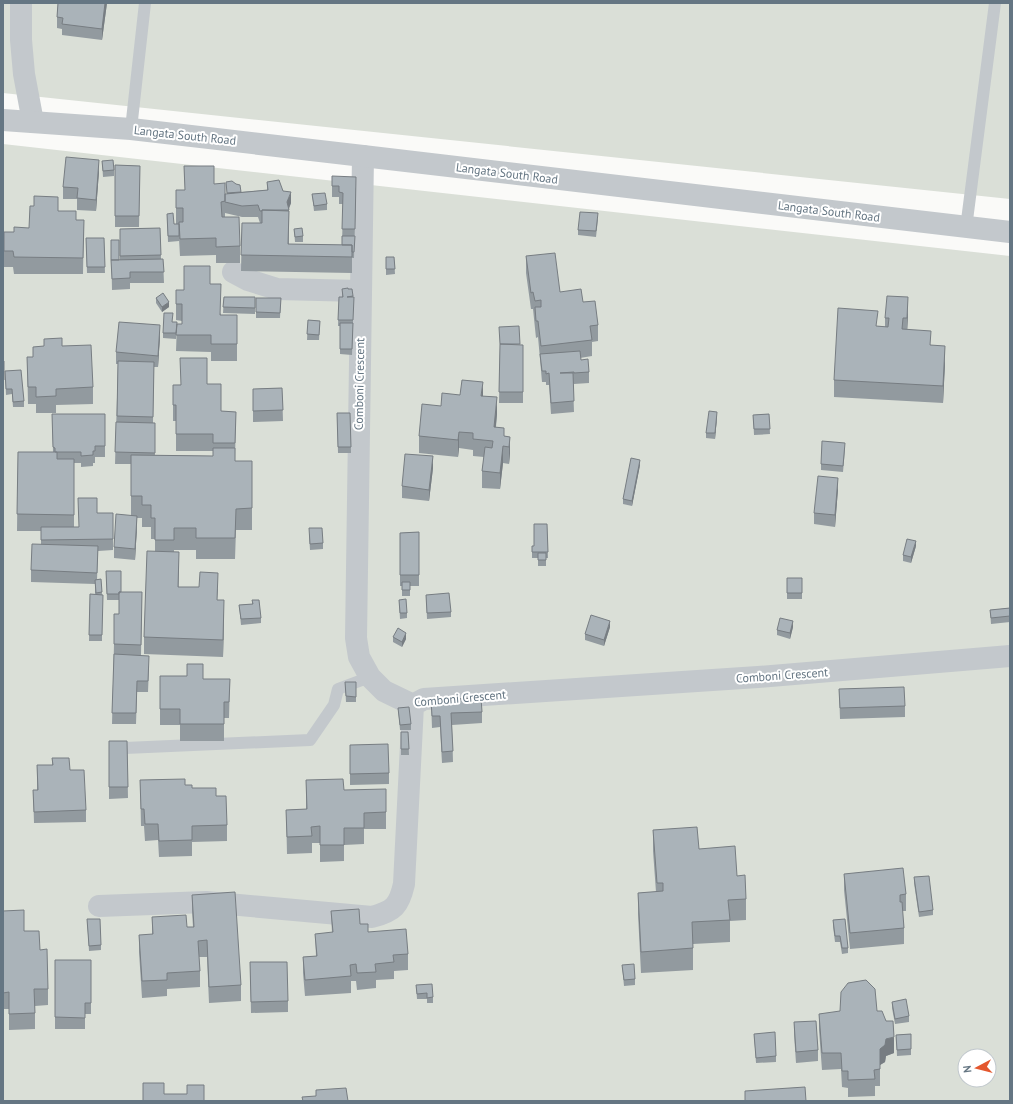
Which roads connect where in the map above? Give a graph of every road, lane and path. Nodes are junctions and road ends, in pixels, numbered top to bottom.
1 (22, 3) edge
2 (145, 3) edge
3 (995, 3) edge
4 (3, 120) edge
5 (33, 122) junction
6 (131, 129) junction
7 (363, 156) junction
8 (966, 228) junction
9 (1010, 232) edge
10 (233, 272) dead end
11 (361, 291) junction
12 (1010, 656) edge
13 (370, 677) junction
14 (413, 705) junction
15 (125, 748) edge
16 (99, 906) dead end

1 - 5 street
2 - 6 lane
3 - 8 lane
4 - 5 street, Langata South Road
5 - 6 street, Langata South Road
6 - 7 street, Langata South Road
7 - 8 street, Langata South Road
7 - 11 street, Comboni Crescent
8 - 9 street, Langata South Road
10 - 11 street
11 - 13 street, Comboni Crescent
12 - 14 street, Comboni Crescent
13 - 14 street, Comboni Crescent
13 - 15 lane
14 - 16 street

